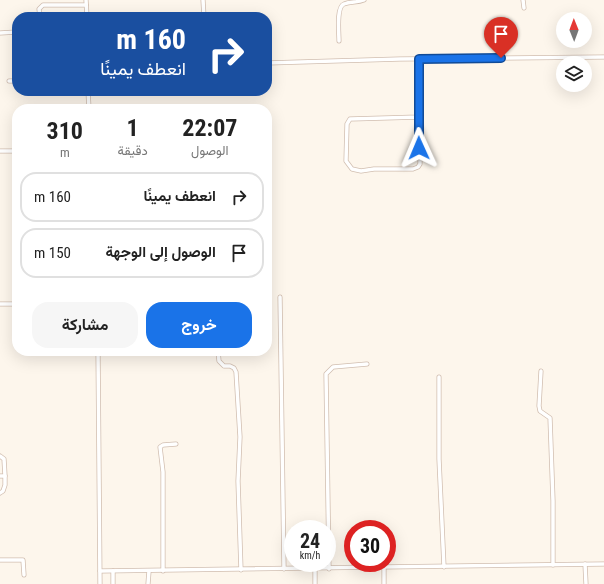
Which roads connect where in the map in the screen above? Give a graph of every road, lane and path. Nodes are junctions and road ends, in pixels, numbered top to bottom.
1 (203, 0) edge
2 (364, 0) edge
3 (523, 0) edge
4 (86, 2) edge
5 (524, 8) dead end
6 (39, 12) edge
7 (204, 12) edge
8 (12, 32) edge
9 (0, 33) edge
10 (339, 41) dead end
11 (604, 57) edge
12 (419, 59) junction
13 (272, 63) edge
14 (419, 117) junction
15 (12, 151) edge
16 (0, 152) edge
17 (280, 297) dead end
18 (0, 304) edge
19 (12, 304) edge
20 (98, 356) edge
21 (219, 356) edge
22 (367, 364) dead end
23 (541, 371) dead end
24 (439, 377) dead end
25 (176, 444) dead end
26 (0, 456) edge
27 (0, 476) edge
28 (5, 476) junction
29 (0, 493) edge
30 (328, 520) edge
31 (0, 560) edge
32 (585, 564) junction
33 (604, 564) edge
34 (552, 565) junction
35 (444, 567) junction
36 (396, 568) edge
37 (284, 569) joint
38 (149, 570) junction
39 (163, 570) junction
40 (241, 570) junction
41 (100, 571) junction
42 (113, 571) junction
43 (315, 572) edge
44 (384, 572) edge
45 (24, 575) dead end
46 (100, 584) edge
47 (113, 584) edge
48 (148, 584) edge
49 (315, 584) edge
50 (384, 584) edge
51 (586, 584) edge

1 - 7 street
2 - 10 street
3 - 5 street
4 - 6 street
8 - 9 street
11 - 12 street
12 - 13 street
12 - 14 street
14 - 14 street
15 - 16 street
17 - 37 street
18 - 19 street
20 - 41 street
21 - 40 street
22 - 30 street
23 - 34 street
24 - 35 street
25 - 39 street
26 - 28 street
27 - 28 street
28 - 29 street
31 - 45 street
32 - 33 street
32 - 34 street
32 - 51 street
34 - 35 street
35 - 36 street
37 - 40 street
38 - 39 street
38 - 42 street
38 - 48 street
39 - 40 street
41 - 42 street
41 - 46 street
42 - 47 street
43 - 49 street
44 - 50 street

